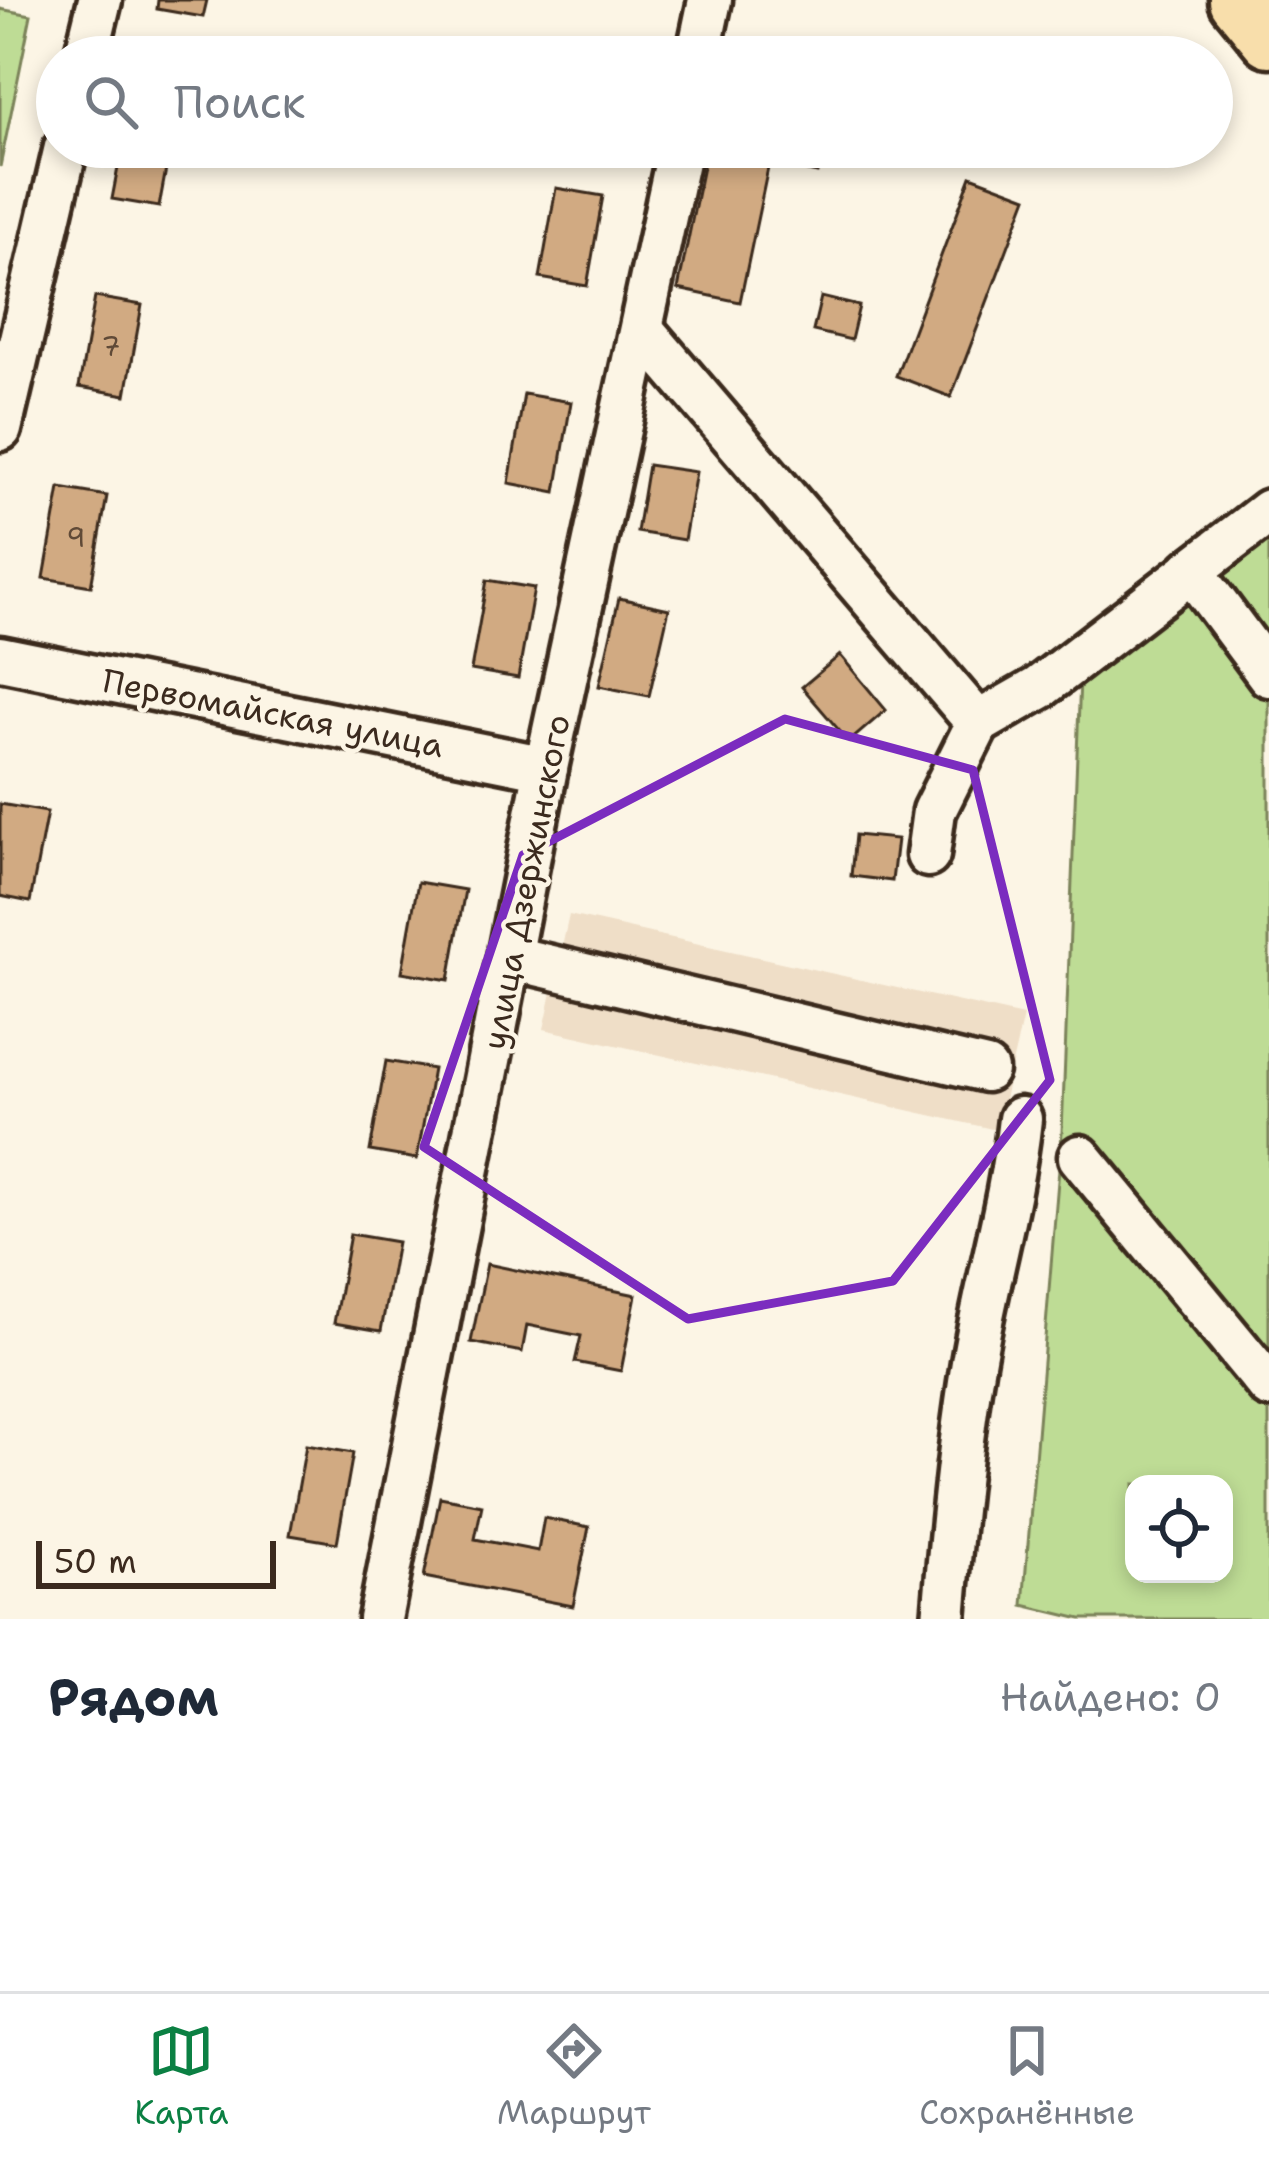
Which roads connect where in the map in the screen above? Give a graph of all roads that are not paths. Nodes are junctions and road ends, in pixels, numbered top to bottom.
1 (100, 0) edge
2 (710, 0) edge
3 (1237, 0) edge
4 (91, 36) edge
5 (702, 36) edge
6 (1269, 39) edge
7 (61, 168) edge
8 (676, 168) edge
9 (643, 331) junction
10 (0, 429) edge
11 (1269, 511) edge
12 (1191, 570) junction
13 (0, 658) edge
14 (1269, 675) edge
15 (978, 723) junction
16 (546, 768) junction
17 (928, 855) dead end
18 (512, 958) junction
19 (986, 1070) dead end
20 (1020, 1119) dead end
21 (1080, 1156) dead end
22 (1269, 1386) edge
23 (380, 1619) edge
24 (944, 1619) edge

1 - 4 street
2 - 5 street
3 - 6 main road
7 - 10 street
8 - 9 street, улица Дзержинского
9 - 15 street
9 - 16 street, улица Дзержинского
11 - 12 street
12 - 14 street
12 - 15 street
13 - 16 street, Первомайская улица
15 - 17 street
16 - 18 street, улица Дзержинского
18 - 19 street
18 - 23 street, улица Дзержинского
20 - 24 street
21 - 22 street

